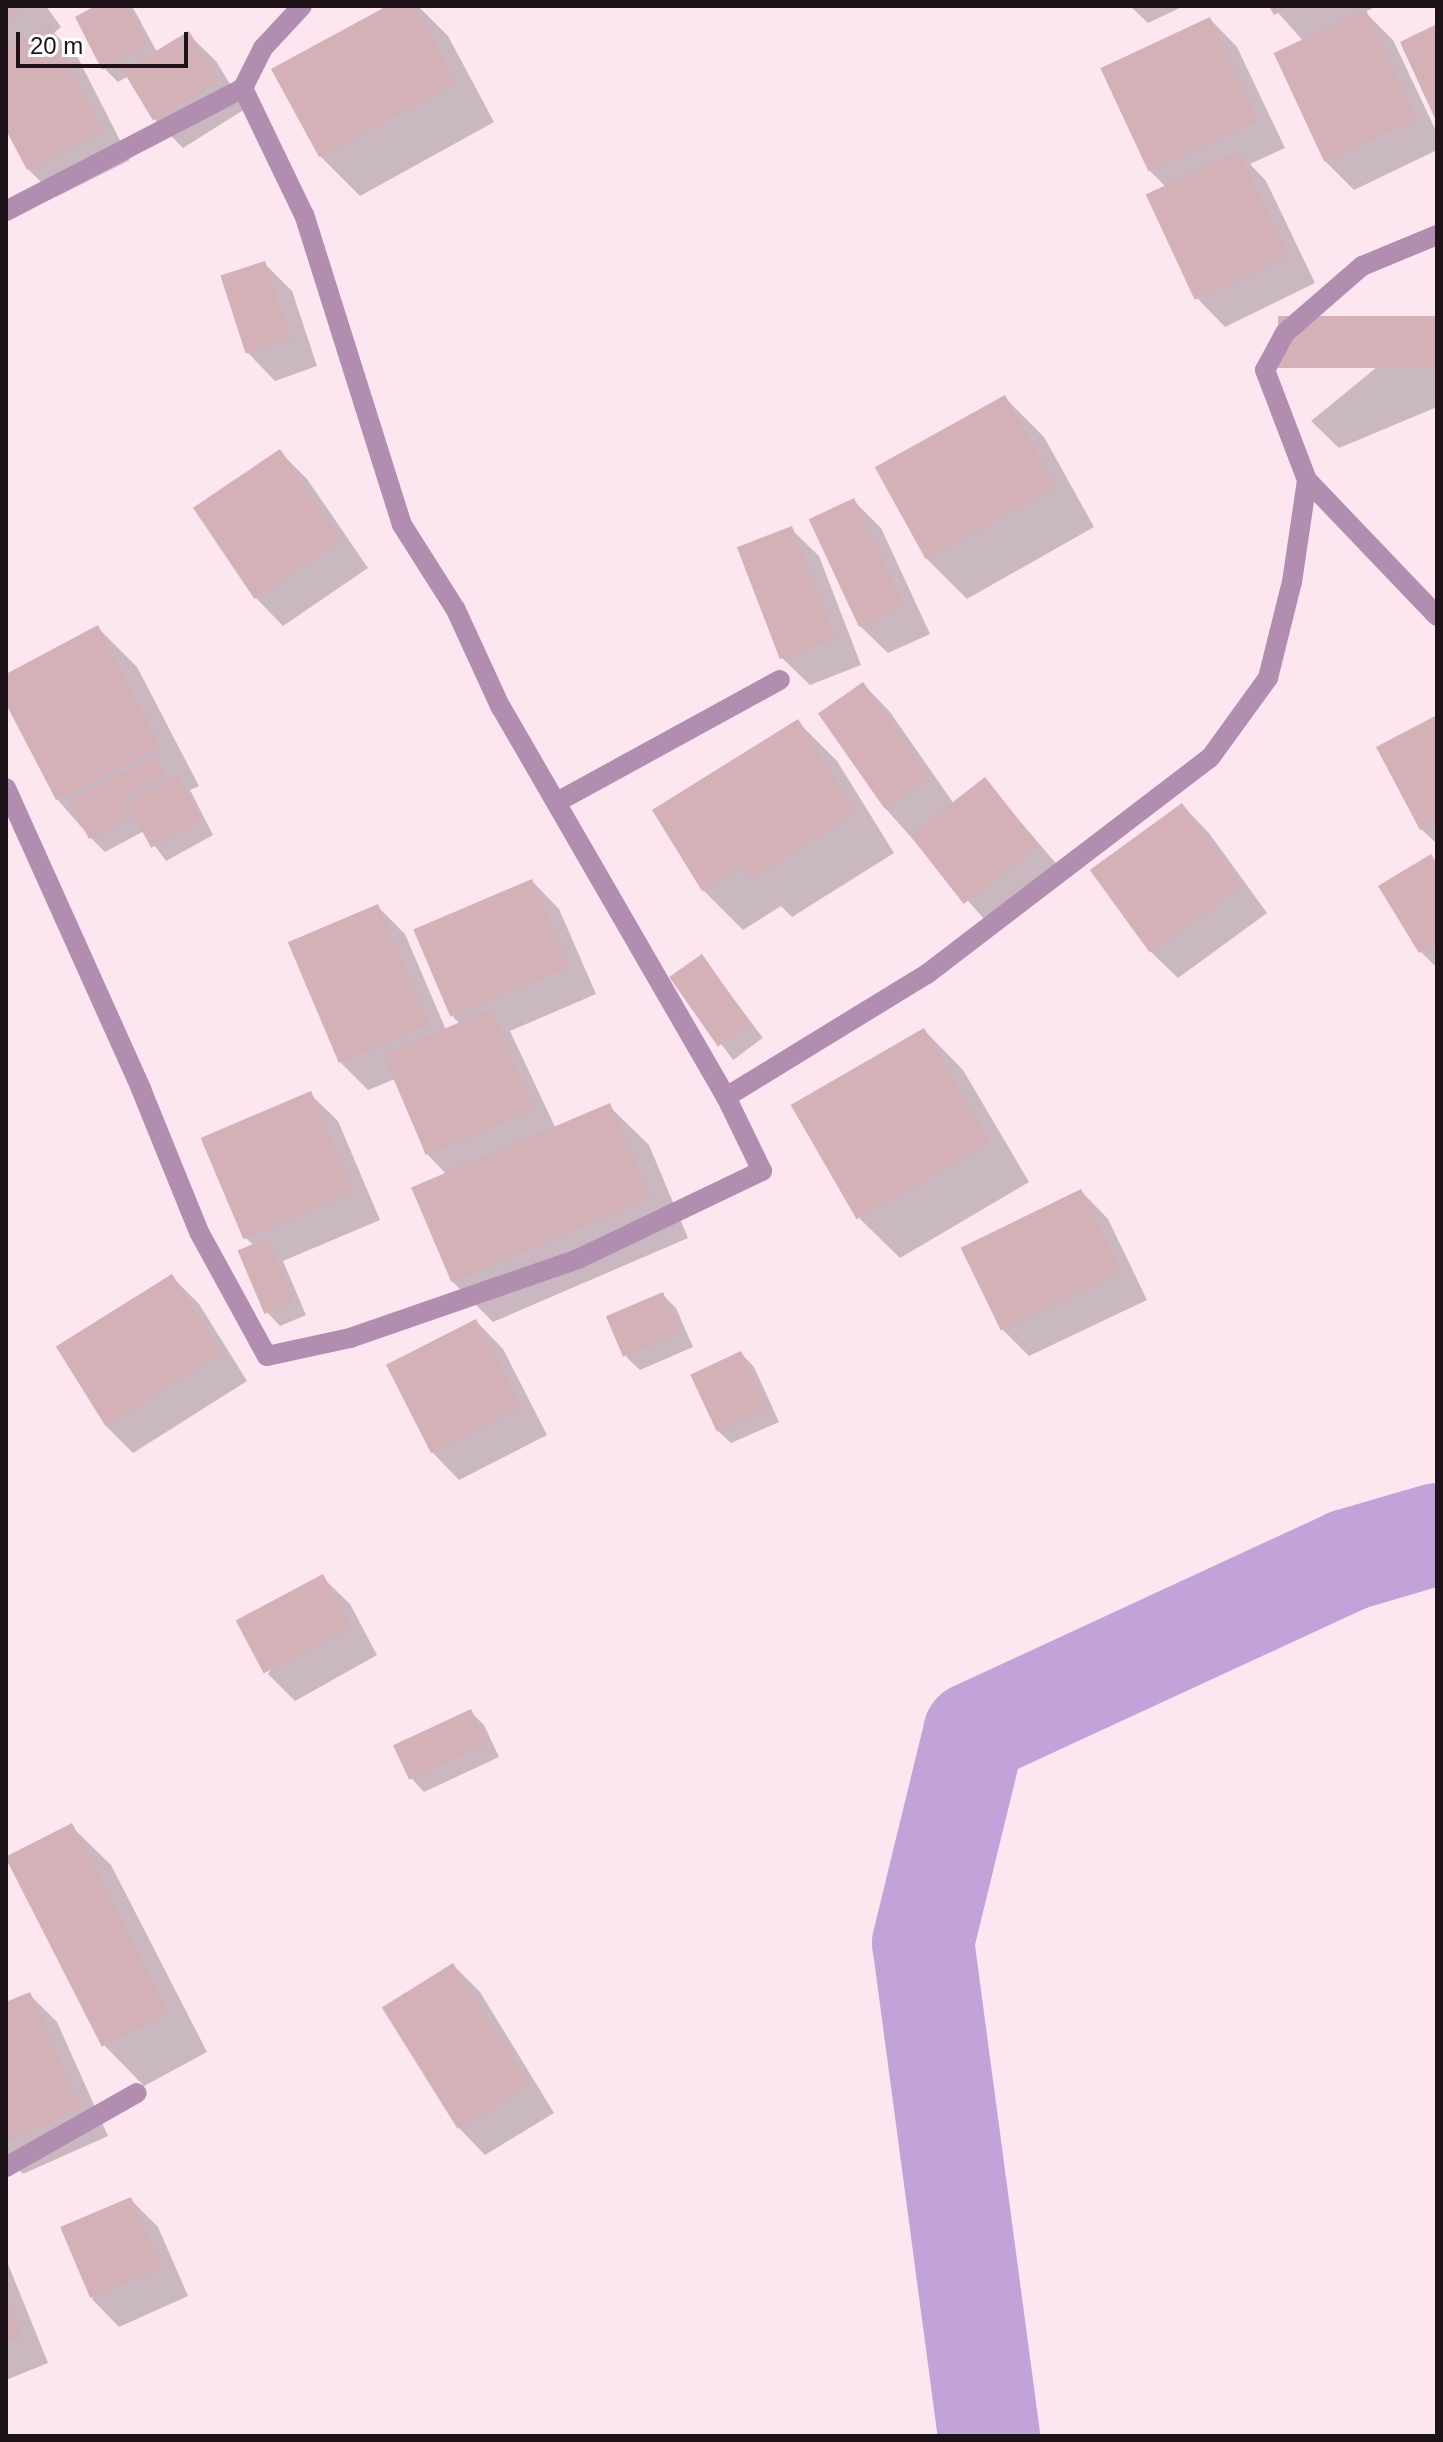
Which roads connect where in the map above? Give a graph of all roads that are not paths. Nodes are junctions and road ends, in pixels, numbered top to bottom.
1 (302, 6) edge
2 (243, 88) junction
3 (6, 211) edge
4 (1437, 235) edge
5 (1307, 480) junction
6 (1437, 616) edge
7 (780, 680) dead end
8 (6, 788) edge
9 (557, 802) junction
10 (726, 1097) junction
11 (137, 2093) dead end
12 (6, 2167) edge

1 - 2 street
2 - 3 street
2 - 9 street
4 - 5 street
5 - 6 street
5 - 10 street
7 - 9 street
8 - 10 street
9 - 10 street
11 - 12 street

